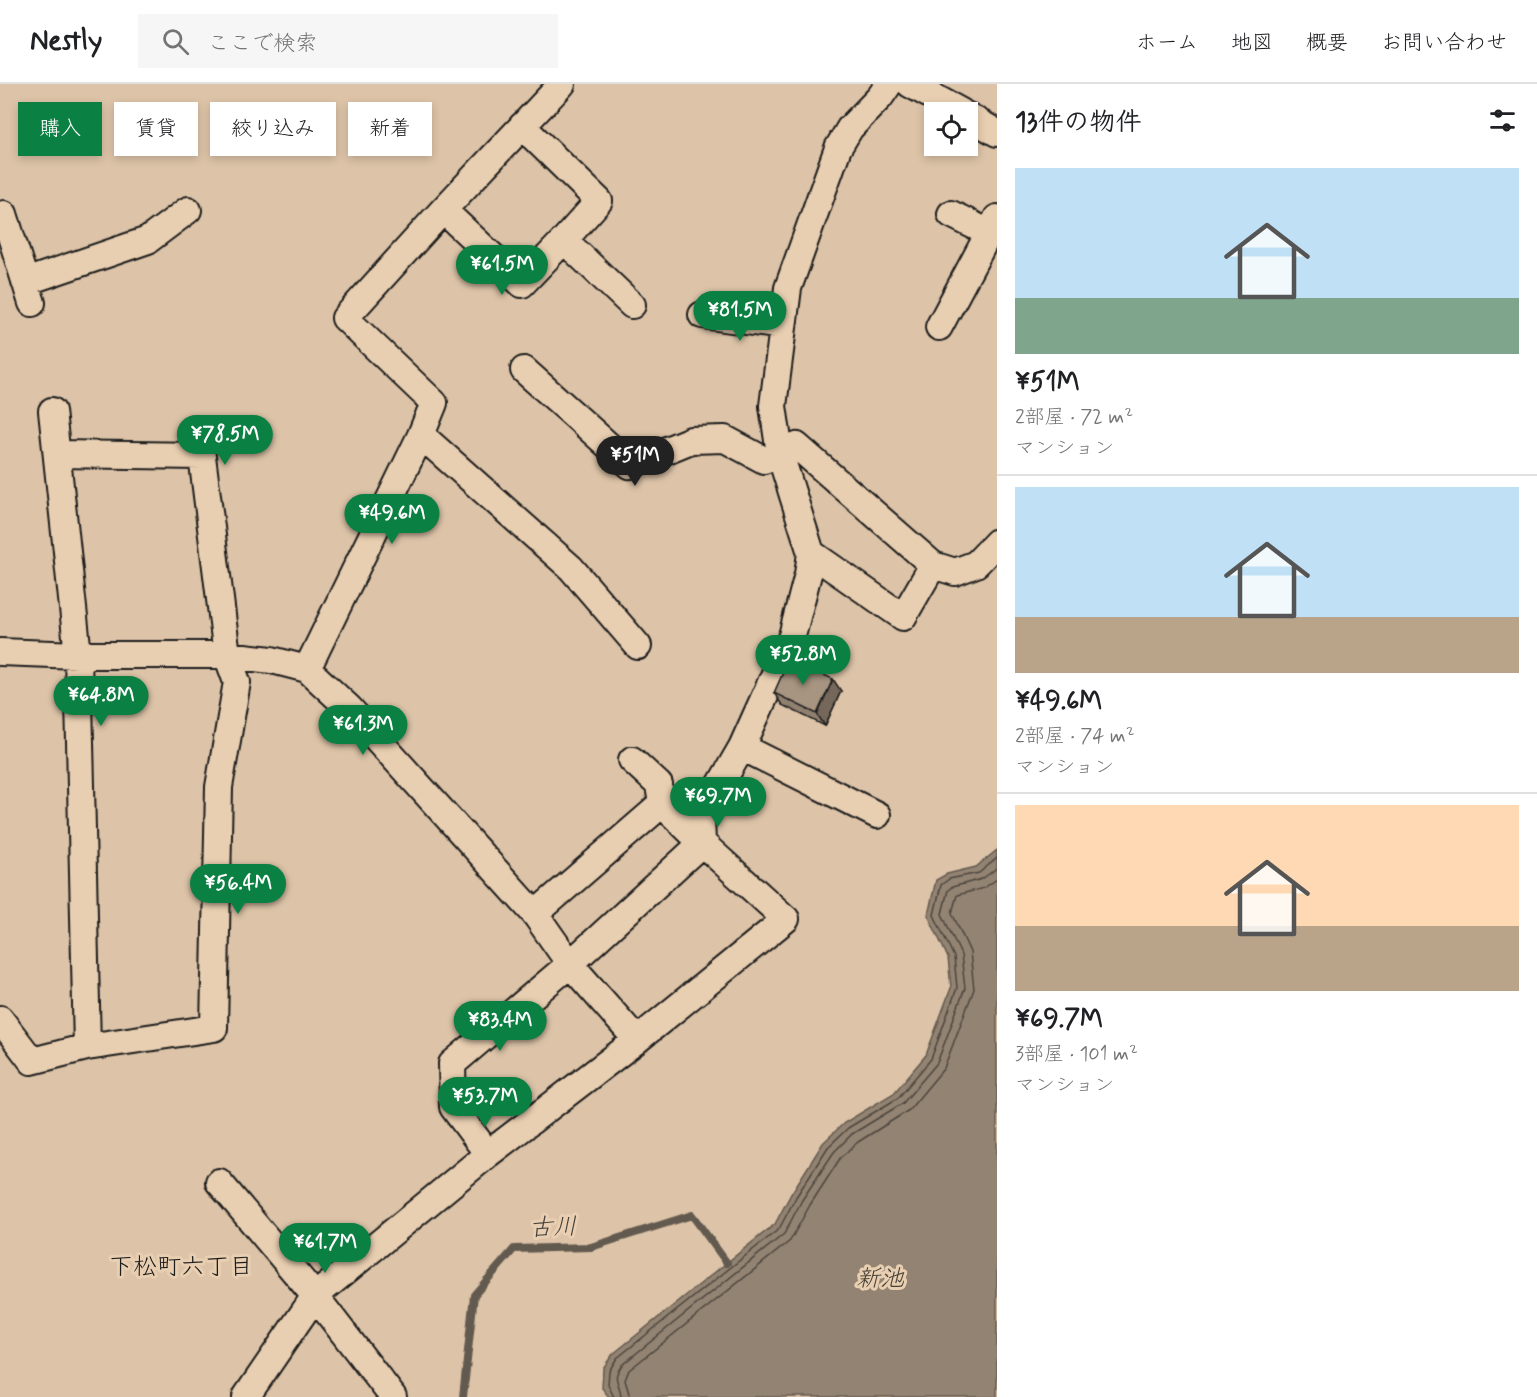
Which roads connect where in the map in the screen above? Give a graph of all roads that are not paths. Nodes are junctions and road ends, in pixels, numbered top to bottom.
1 (562, 84) edge
2 (910, 84) edge
3 (878, 88) edge
4 (943, 102) edge
5 (978, 122) edge
6 (522, 126) junction
7 (997, 133) edge
8 (189, 210) dead end
9 (442, 210) junction
10 (951, 214) dead end
11 (0, 216) edge
12 (993, 226) edge
13 (564, 240) junction
14 (632, 305) dead end
15 (702, 315) dead end
16 (783, 326) junction
17 (939, 327) dead end
18 (524, 370) dead end
19 (52, 411) dead end
20 (421, 435) junction
21 (57, 454) junction
22 (780, 454) junction
23 (997, 542) edge
24 (811, 553) junction
25 (933, 565) junction
26 (638, 646) dead end
27 (0, 652) edge
28 (78, 655) junction
29 (227, 655) junction
30 (307, 669) junction
31 (742, 747) junction
32 (632, 760) dead end
33 (662, 804) junction
34 (877, 815) dead end
35 (702, 843) junction
36 (535, 914) junction
37 (570, 964) junction
38 (0, 1019) edge
39 (637, 1040) junction
40 (87, 1047) junction
41 (488, 1154) junction
42 (219, 1182) dead end
43 (315, 1296) junction
44 (246, 1397) edge
45 (393, 1397) edge

1 - 6 street
2 - 4 street
3 - 16 street
5 - 7 street
6 - 9 street
6 - 13 street
8 - 11 street
9 - 13 street
9 - 20 street
10 - 12 street
12 - 17 street
13 - 14 street
15 - 16 street
16 - 22 street
18 - 22 street
19 - 21 street
20 - 26 street
20 - 30 street
21 - 28 street
21 - 29 street
22 - 24 street
22 - 25 street
23 - 25 street
24 - 25 street
24 - 31 street
27 - 28 street
28 - 29 street
28 - 40 street
29 - 30 street
29 - 40 street
30 - 36 street
31 - 34 street
31 - 35 street
32 - 33 street
33 - 35 street
33 - 36 street
35 - 37 street
35 - 39 street
36 - 37 street
37 - 39 street
37 - 41 street
38 - 40 street
39 - 41 street
41 - 43 street
42 - 43 street
43 - 44 street
43 - 45 street

